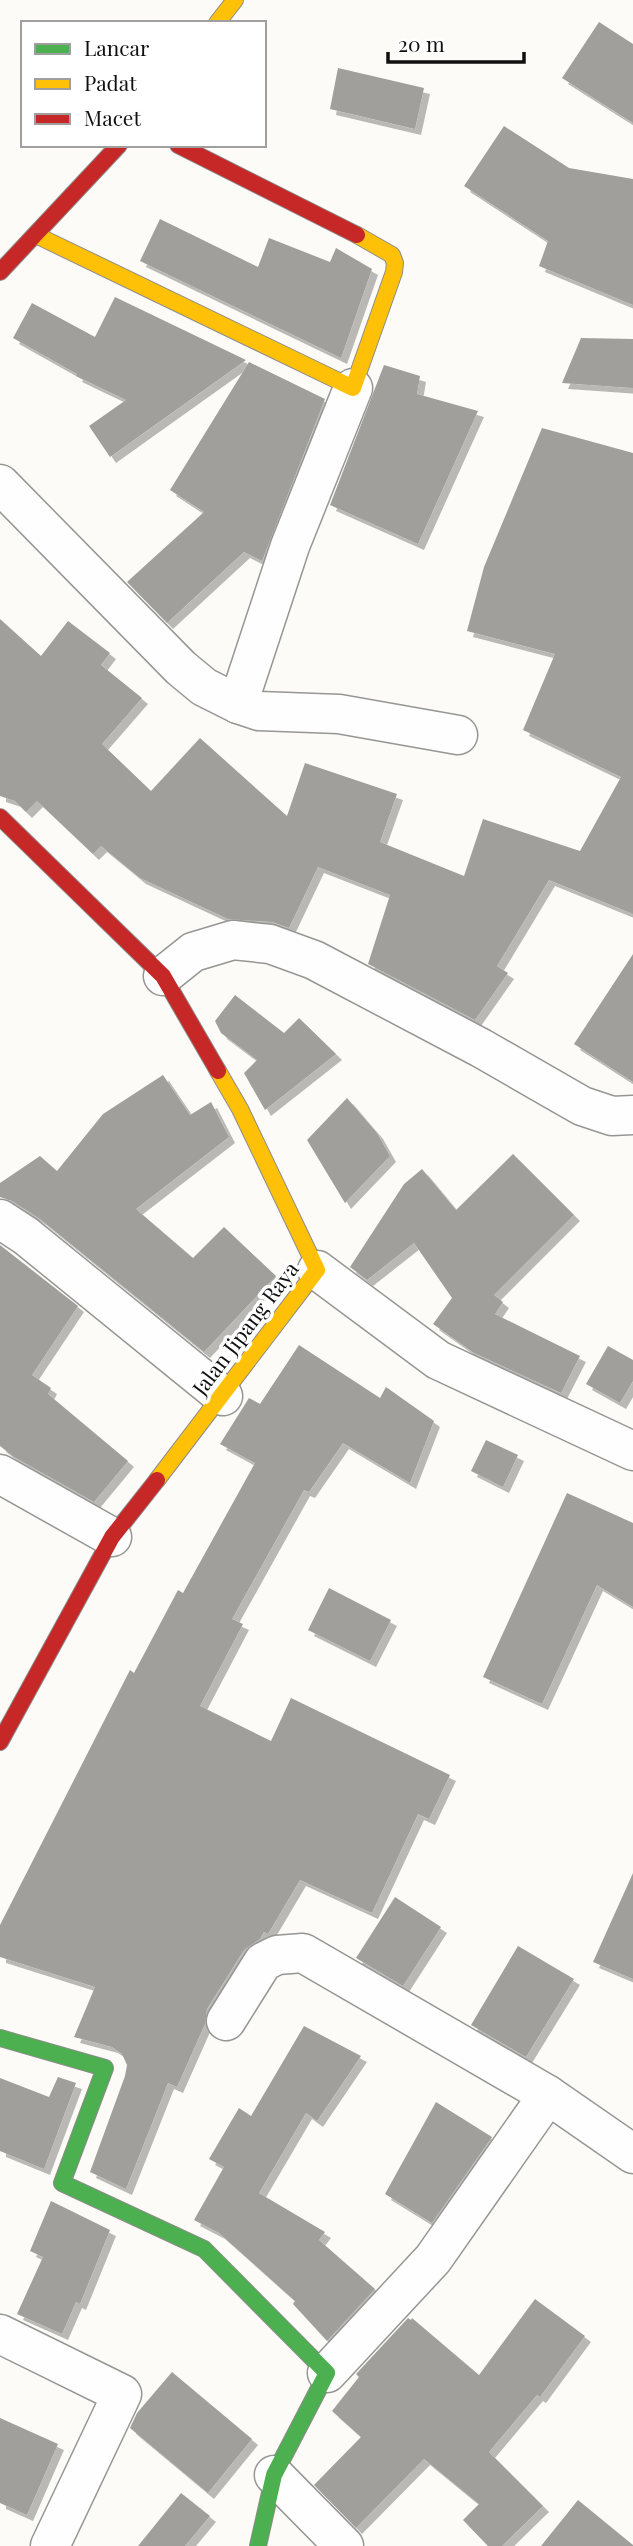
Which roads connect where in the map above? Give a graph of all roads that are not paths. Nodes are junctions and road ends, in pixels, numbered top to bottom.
1 (235, 0) edge
2 (219, 21) edge
3 (117, 147) edge
4 (182, 147) edge
5 (36, 235) junction
6 (0, 271) edge
7 (353, 388) junction
8 (0, 484) edge
9 (238, 704) junction
10 (458, 735) dead end
11 (0, 817) edge
12 (163, 976) junction
13 (633, 1115) edge
14 (0, 1219) edge
15 (317, 1270) junction
16 (223, 1396) junction
17 (633, 1451) edge
18 (0, 1474) edge
19 (112, 1537) junction
20 (0, 1742) edge
21 (226, 2021) dead end
22 (0, 2038) edge
23 (548, 2095) junction
24 (633, 2154) edge
25 (0, 2334) edge
26 (327, 2373) junction
27 (274, 2475) junction
28 (50, 2546) edge
29 (258, 2546) edge
30 (344, 2546) edge

1 - 2 street
3 - 5 street
4 - 7 street
5 - 6 street
5 - 7 street
7 - 9 street
8 - 9 street
9 - 10 street
11 - 12 street, Jalan Jipang Raya
12 - 13 street
12 - 15 street, Jalan Jipang Raya
14 - 16 street
15 - 16 street, Jalan Jipang Raya
15 - 17 street
16 - 19 street, Jalan Jipang Raya
18 - 19 street
19 - 20 street, Jalan Jipang Raya
21 - 23 street
22 - 26 street
23 - 24 street
23 - 26 street
25 - 28 street
26 - 27 street
27 - 29 street
27 - 30 street

